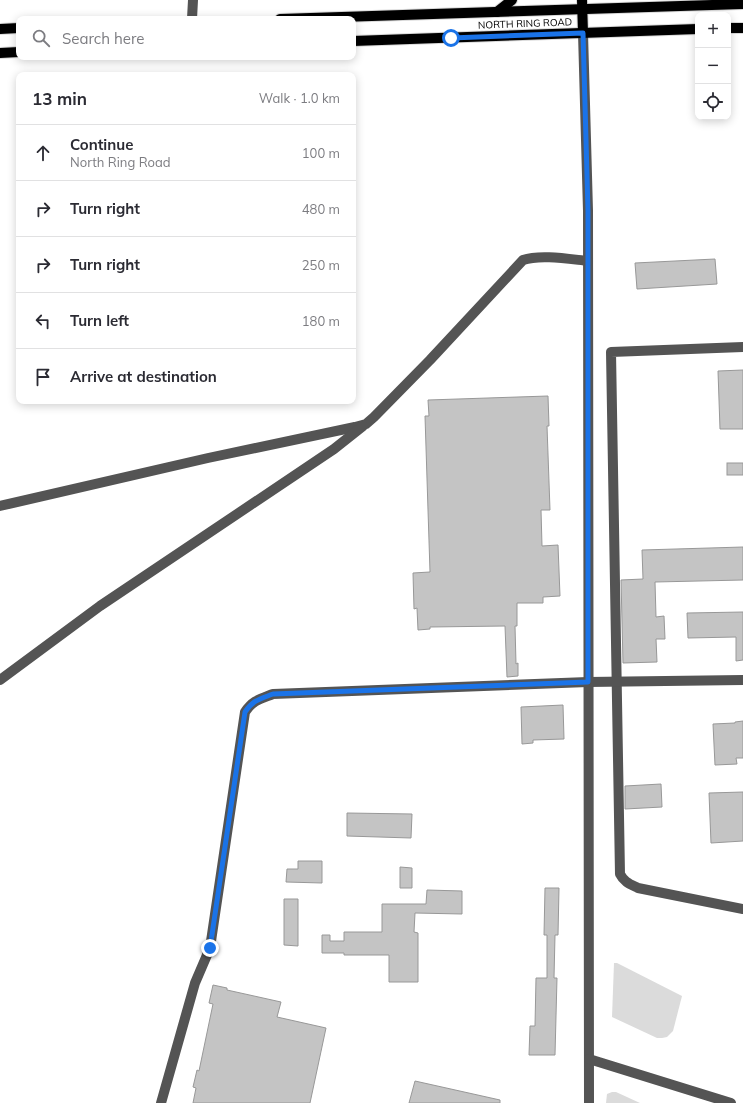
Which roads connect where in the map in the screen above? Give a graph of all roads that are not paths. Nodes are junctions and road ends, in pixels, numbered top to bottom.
1 (193, 0) edge
2 (512, 0) edge
3 (668, 3) edge
4 (582, 4) edge
5 (743, 4) edge
6 (497, 12) junction
7 (192, 16) edge
8 (356, 17) edge
9 (16, 28) edge
10 (731, 28) edge
11 (743, 28) edge
12 (0, 29) edge
13 (695, 29) edge
14 (583, 33) junction
15 (356, 41) edge
16 (16, 52) edge
17 (0, 53) edge
18 (588, 261) junction
19 (743, 347) edge
20 (366, 424) junction
21 (0, 506) edge
22 (0, 680) edge
23 (743, 680) edge
24 (588, 682) junction
25 (617, 682) junction
26 (743, 909) edge
27 (589, 1058) junction
28 (161, 1103) edge
29 (590, 1103) edge
30 (731, 1103) edge

1 - 7 street
2 - 6 main road
3 - 4 main road, NORTH RING ROAD
3 - 5 main road, NORTH RING ROAD
4 - 6 main road, NORTH RING ROAD
4 - 14 main road
6 - 8 main road, NORTH RING ROAD
9 - 12 main road
10 - 11 main road
13 - 14 main road, NORTH RING ROAD
14 - 15 main road, NORTH RING ROAD
14 - 18 street
16 - 17 main road
18 - 20 street
18 - 24 street
19 - 25 street
20 - 21 street
20 - 22 street
23 - 25 street
24 - 25 street
24 - 27 street
24 - 28 street
25 - 26 street
27 - 29 street
27 - 30 street

